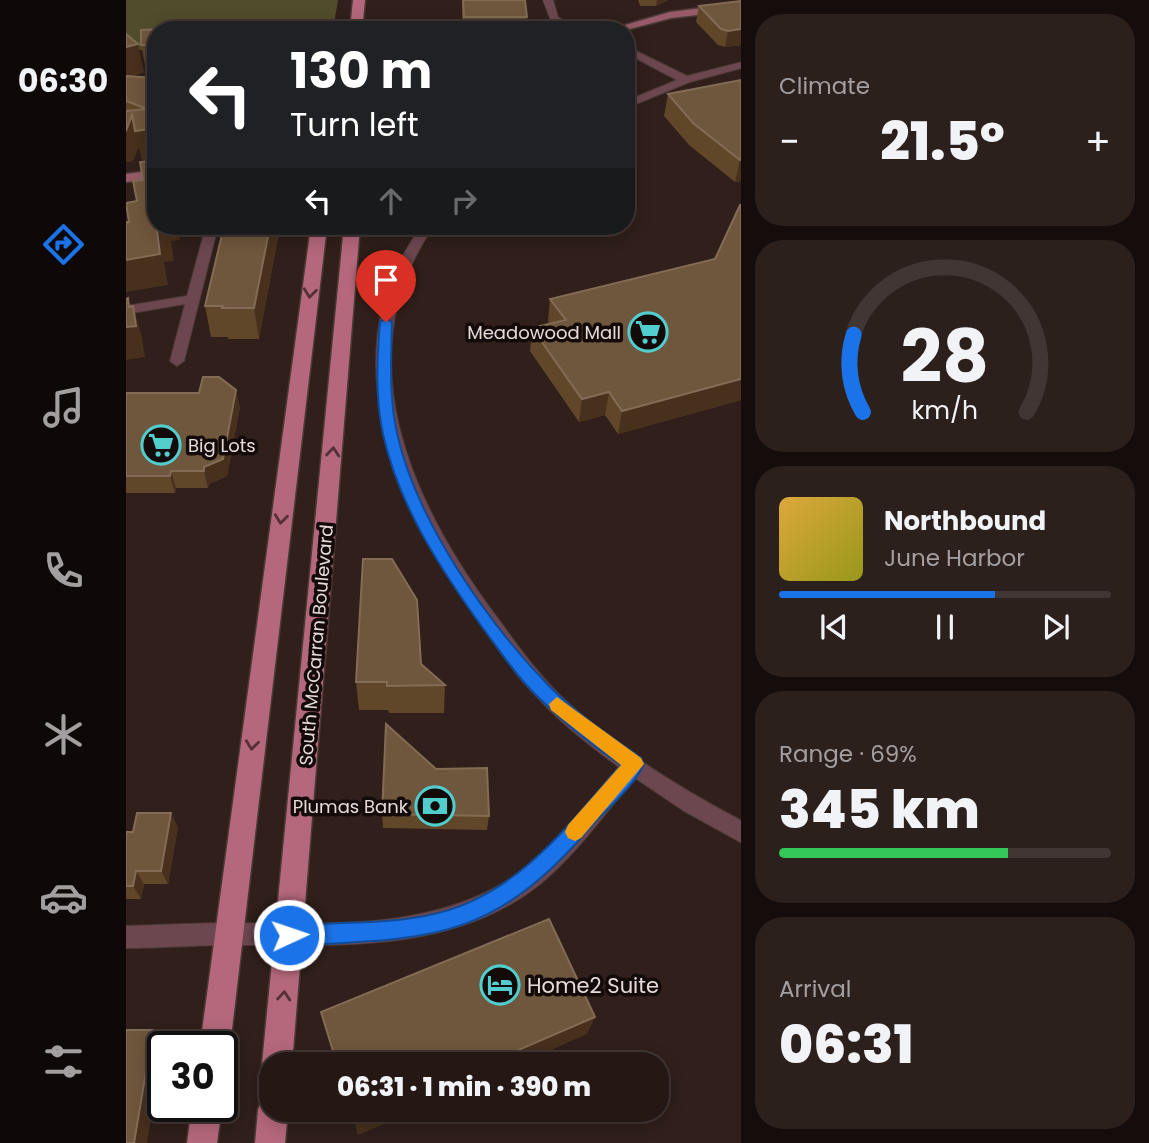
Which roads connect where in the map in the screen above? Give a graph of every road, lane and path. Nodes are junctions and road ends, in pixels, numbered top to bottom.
1 (359, 0) edge
2 (548, 0) edge
3 (741, 6) edge
4 (357, 21) edge
5 (558, 21) edge
6 (635, 24) edge
7 (635, 54) edge
8 (741, 65) edge
9 (686, 80) junction
10 (635, 100) edge
11 (147, 175) edge
12 (126, 178) edge
13 (210, 235) edge
14 (318, 235) edge
15 (351, 235) edge
16 (422, 235) edge
17 (192, 299) junction
18 (126, 310) edge
19 (177, 361) dead end
20 (634, 764) junction
21 (741, 833) edge
22 (229, 934) junction
23 (289, 935) junction
24 (126, 937) edge
25 (217, 1031) edge
26 (278, 1052) edge
27 (205, 1122) edge
28 (272, 1122) edge
29 (202, 1143) edge
30 (270, 1143) edge

1 - 4 main road
2 - 5 street
3 - 6 street
7 - 9 street
8 - 9 street
9 - 10 street
11 - 12 street
13 - 17 street
14 -> 22 main road
23 -> 15 main road, South McCarran Boulevard
16 - 20 street
17 - 18 street
17 - 19 street
20 - 21 street
20 - 23 street
22 - 23 street
22 - 24 street
22 - 25 main road
26 -> 23 main road, South McCarran Boulevard
27 - 29 main road
28 - 30 main road

